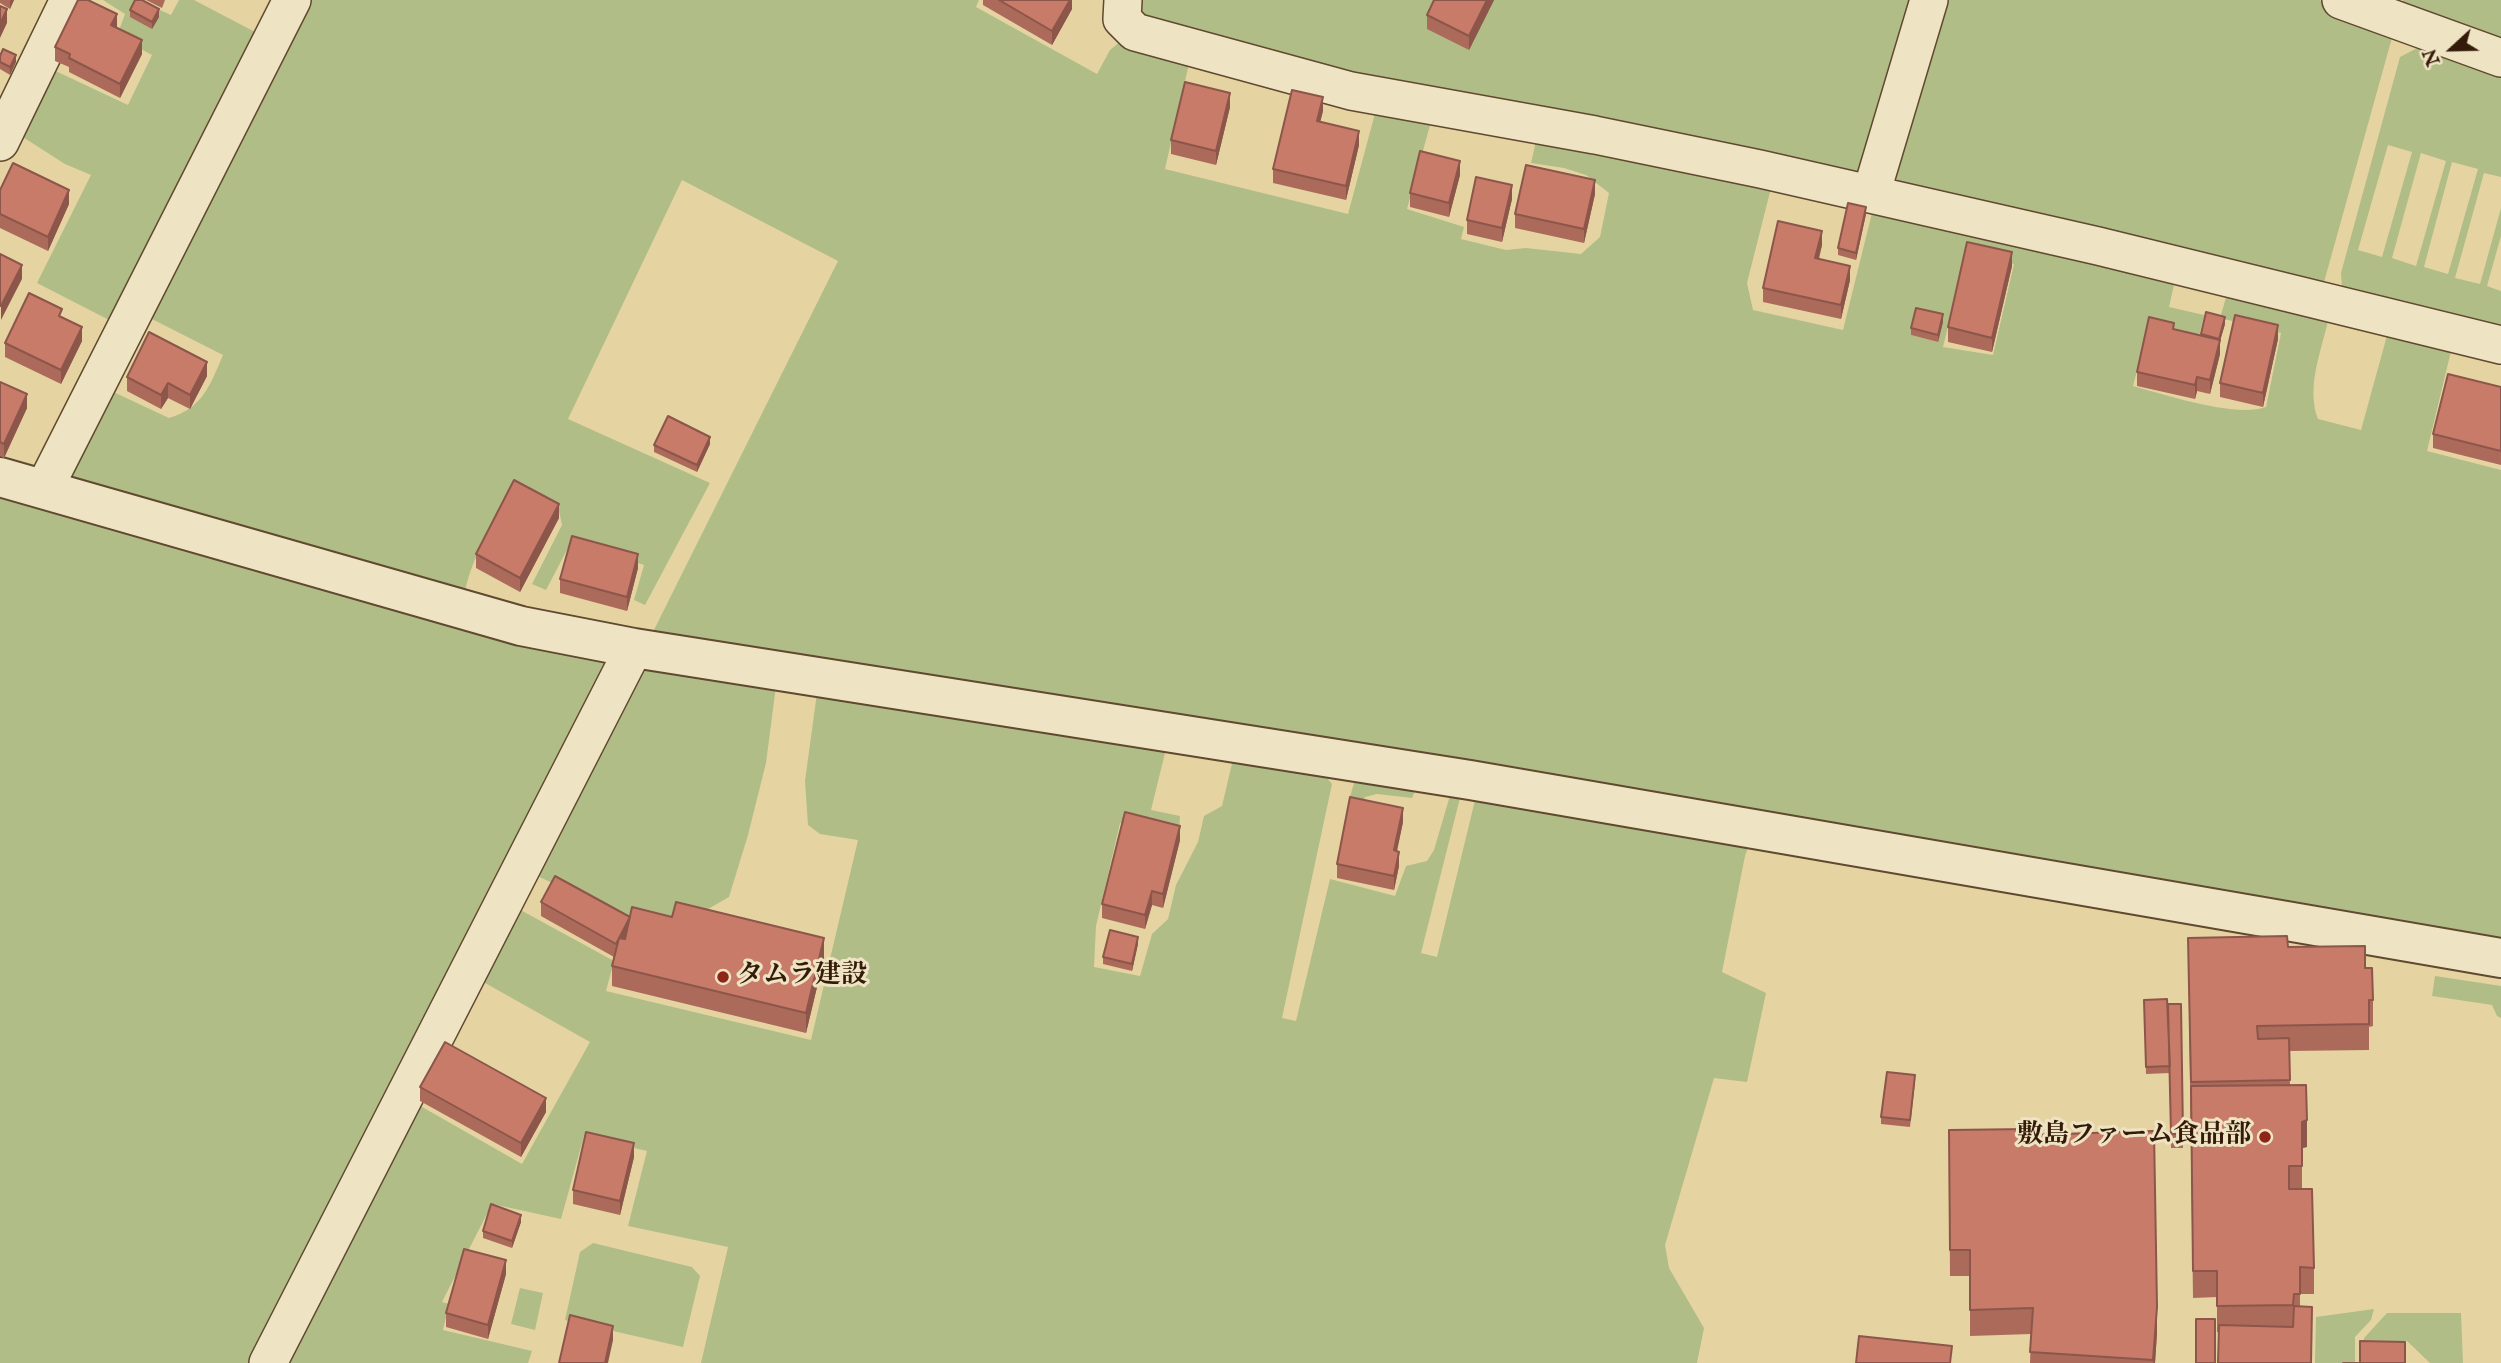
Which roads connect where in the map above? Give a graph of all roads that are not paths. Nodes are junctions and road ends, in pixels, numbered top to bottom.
1 (69, 0) edge
2 (292, 0) edge
3 (1123, 0) edge
4 (1929, 0) edge
5 (2341, 0) edge
6 (2501, 58) edge
7 (0, 142) edge
8 (1871, 194) junction
9 (2501, 345) edge
10 (0, 477) edge
11 (44, 489) junction
12 (634, 648) junction
13 (2501, 958) edge
14 (268, 1363) edge

1 - 7 street
2 - 11 street
3 - 8 street
4 - 8 street
5 - 6 street
8 - 9 street
10 - 11 street
11 - 12 street
12 - 13 street
12 - 14 street

